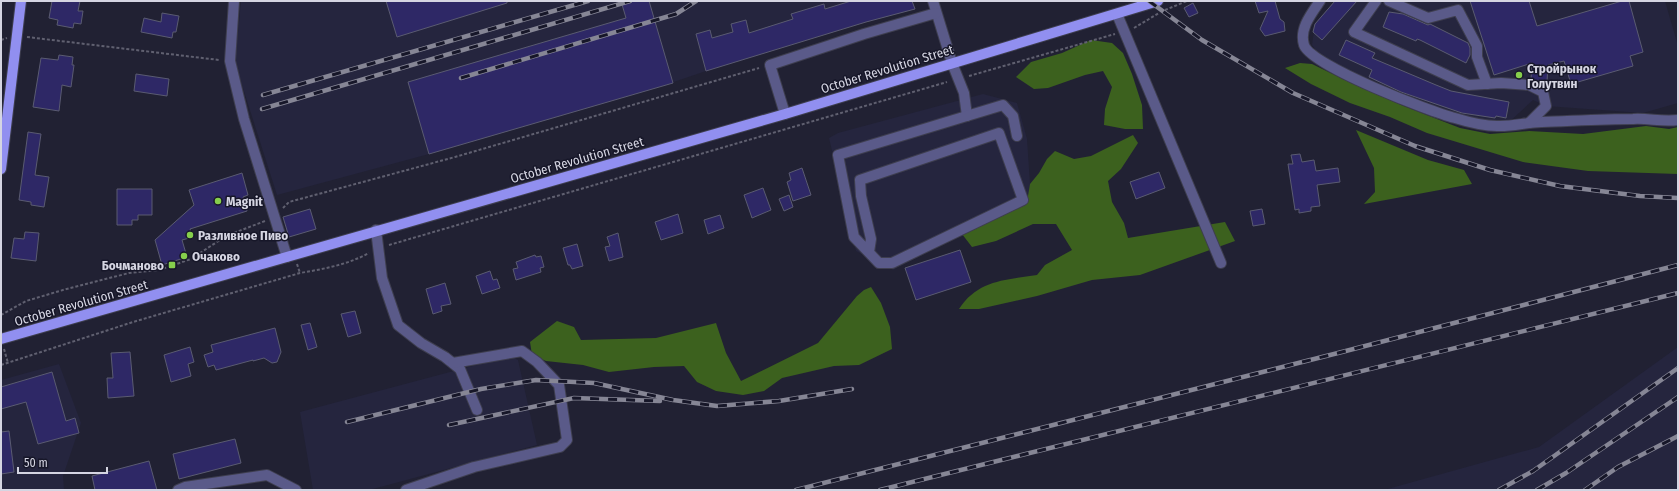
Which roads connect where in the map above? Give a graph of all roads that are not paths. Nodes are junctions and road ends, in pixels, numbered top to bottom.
1 (21, 1) edge
2 (234, 1) edge
3 (933, 1) edge
4 (1158, 1) edge
5 (1320, 1) edge
6 (1376, 1) edge
7 (1389, 1) edge
8 (936, 12) junction
9 (1117, 14) junction
10 (952, 63) junction
11 (1487, 84) junction
12 (785, 114) junction
13 (967, 116) junction
14 (1678, 120) edge
15 (1529, 123) junction
16 (1017, 136) dead end
17 (1, 169) edge
18 (376, 230) junction
19 (869, 252) junction
20 (287, 257) junction
21 (1221, 263) dead end
22 (1, 339) edge
23 (453, 363) junction
24 (477, 410) dead end
25 (178, 490) edge
26 (296, 490) edge
27 (406, 490) edge

1 - 17 main road
2 - 20 street
3 - 8 street
4 - 9 main road, October Revolution Street
5 - 15 street
6 - 11 street
7 - 11 street
8 - 10 street
8 - 12 street
9 - 10 main road, October Revolution Street
9 - 21 street
10 - 12 main road, October Revolution Street
10 - 13 street
11 - 15 street
12 - 18 main road, October Revolution Street
13 - 16 street
13 - 19 street
14 - 15 street
18 - 20 main road, October Revolution Street
18 - 23 street
19 - 19 street
20 - 22 main road, October Revolution Street
23 - 24 street
23 - 27 street
25 - 26 street

